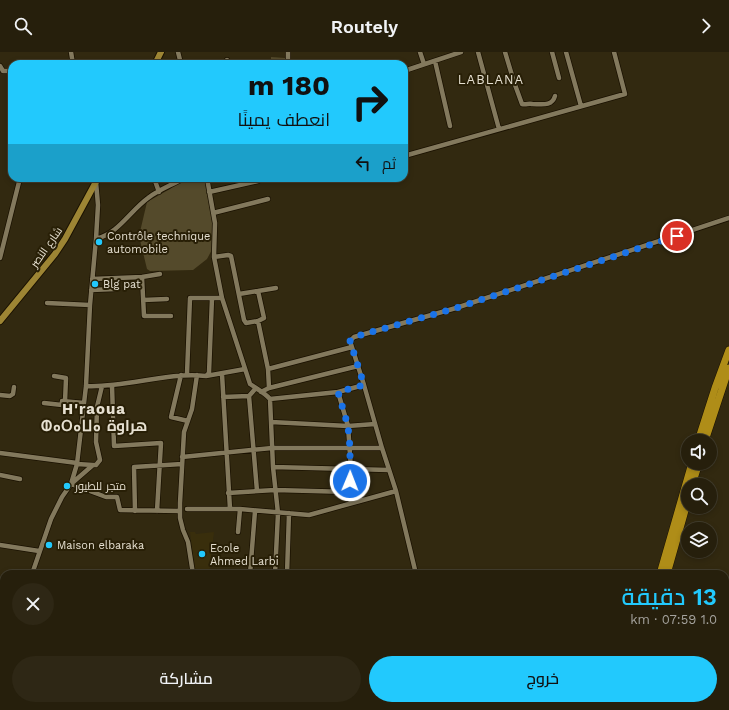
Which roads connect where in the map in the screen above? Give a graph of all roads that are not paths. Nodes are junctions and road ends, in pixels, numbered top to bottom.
1 (420, 52) edge
2 (461, 52) edge
3 (478, 52) edge
4 (505, 52) edge
5 (552, 52) edge
6 (566, 52) edge
7 (614, 52) edge
8 (448, 54) edge
9 (435, 61) junction
10 (424, 64) junction
11 (0, 66) edge
12 (408, 70) edge
13 (8, 71) edge
14 (559, 78) dead end
15 (555, 96) dead end
16 (581, 106) junction
17 (450, 126) dead end
18 (499, 129) junction
19 (408, 155) edge
20 (19, 182) edge
21 (94, 182) edge
22 (95, 182) edge
23 (155, 182) edge
24 (177, 182) edge
25 (208, 182) edge
26 (254, 182) edge
27 (159, 192) junction
28 (209, 192) junction
29 (268, 199) dead end
30 (213, 213) junction
31 (729, 218) edge
32 (96, 239) junction
33 (214, 257) junction
34 (0, 258) edge
35 (160, 274) dead end
36 (142, 277) junction
37 (92, 279) junction
38 (276, 288) dead end
39 (116, 289) dead end
40 (91, 290) junction
41 (258, 291) junction
42 (239, 294) junction
43 (212, 298) junction
44 (222, 298) junction
45 (166, 299) dead end
46 (143, 300) junction
47 (47, 304) dead end
48 (90, 305) junction
49 (171, 316) dead end
50 (0, 321) edge
51 (258, 321) junction
52 (352, 347) junction
53 (729, 350) edge
54 (358, 366) junction
55 (729, 368) edge
56 (245, 369) junction
57 (268, 369) junction
58 (187, 374) junction
59 (222, 374) dead end
60 (180, 375) junction
61 (197, 375) junction
62 (54, 376) dead end
63 (206, 376) junction
64 (112, 385) junction
65 (364, 385) junction
66 (86, 386) junction
67 (102, 386) junction
68 (14, 387) dead end
69 (256, 388) junction
70 (269, 388) junction
71 (261, 392) junction
72 (338, 392) junction
73 (0, 395) edge
74 (249, 396) junction
75 (223, 397) junction
76 (270, 399) junction
77 (65, 402) junction
78 (44, 403) dead end
79 (84, 403) junction
80 (188, 421) junction
81 (271, 422) junction
82 (375, 424) junction
83 (348, 426) junction
84 (700, 434) edge
85 (707, 434) edge
86 (272, 448) junction
87 (350, 448) junction
88 (382, 448) junction
89 (254, 450) junction
90 (227, 452) junction
91 (0, 453) edge
92 (182, 457) junction
93 (77, 464) junction
94 (182, 464) junction
95 (160, 465) junction
96 (93, 466) junction
97 (273, 468) junction
98 (351, 470) junction
99 (389, 470) junction
100 (690, 470) edge
101 (0, 475) edge
102 (20, 479) dead end
103 (71, 484) junction
104 (275, 490) junction
105 (257, 491) junction
106 (396, 491) junction
107 (349, 492) junction
108 (229, 493) junction
109 (351, 502) junction
110 (187, 509) dead end
111 (230, 510) junction
112 (240, 510) junction
113 (135, 511) junction
114 (157, 511) junction
115 (180, 511) junction
116 (255, 511) junction
117 (278, 513) junction
118 (289, 513) junction
119 (684, 514) edge
120 (238, 532) dead end
121 (0, 545) edge
122 (40, 552) junction
123 (33, 570) edge
124 (192, 570) edge
125 (250, 570) edge
126 (276, 570) edge
127 (287, 570) edge
128 (415, 570) edge
129 (661, 570) edge
130 (668, 570) edge

1 - 10 street
2 - 8 street
3 - 18 street
4 - 15 street
5 - 14 street
6 - 16 street
7 - 16 street
8 - 9 street
9 - 10 street
9 - 17 street
10 - 12 street
11 - 13 street
16 - 18 street
18 - 19 street
20 - 34 street
21 - 50 main road, شارع النصر
22 - 32 street
23 - 27 street
24 - 27 street
25 - 28 street
26 - 28 street
27 - 32 street
28 - 30 street
29 - 30 street
30 - 33 street
31 - 52 street
32 - 37 street
33 - 42 street
33 - 44 street
35 - 36 street
36 - 37 street
36 - 46 street
37 - 40 street
38 - 41 street
39 - 40 street
40 - 48 street
41 - 42 street
41 - 51 street
42 - 51 street
43 - 44 street
43 - 58 street
43 - 63 street
44 - 56 street
45 - 46 street
46 - 49 street
47 - 48 street
48 - 66 street
51 - 57 street
52 - 54 street
52 - 57 street
53 - 84 highway
54 - 65 street
54 - 70 street
55 - 85 highway
56 - 63 street
56 - 69 street
57 - 70 street
58 - 60 street
58 - 61 street
59 - 75 street
60 - 64 street
60 - 80 street
61 - 63 street
61 - 80 street
62 - 77 street
64 - 67 street
64 - 95 street
65 - 72 street
65 - 82 street
66 - 67 street
66 - 79 street
67 - 96 street
68 - 73 street
69 - 71 street
69 - 74 street
70 - 71 street
71 - 76 street
72 - 76 street
72 - 83 street
74 - 75 street
74 - 89 street
75 - 90 street
76 - 81 street
77 - 78 street
77 - 79 street
79 - 93 street
80 - 92 street
81 - 83 street
81 - 86 street
82 - 83 street
82 - 88 street
83 - 87 street
86 - 87 street
86 - 89 street
86 - 97 street
87 - 88 street
87 - 98 street
88 - 99 street
89 - 90 street
89 - 105 street
90 - 92 street
90 - 108 street
91 - 93 street
92 - 94 street
93 - 96 street
93 - 103 street
94 - 95 street
94 - 115 street
95 - 113 street
95 - 114 street
96 - 103 street
97 - 98 street
97 - 104 street
98 - 99 street
98 - 107 street
99 - 106 street
100 - 129 highway
101 - 102 street
103 - 113 street
103 - 122 street
104 - 105 street
104 - 107 street
104 - 117 street
105 - 108 street
106 - 109 street
106 - 128 street
107 - 109 street
108 - 111 street
109 - 118 street
110 - 111 street
111 - 112 street
112 - 116 street
112 - 120 street
113 - 114 street
114 - 115 street
115 - 124 street
116 - 117 street
116 - 125 street
117 - 118 street
117 - 126 street
118 - 127 street
119 - 130 highway
121 - 122 street
122 - 123 street

